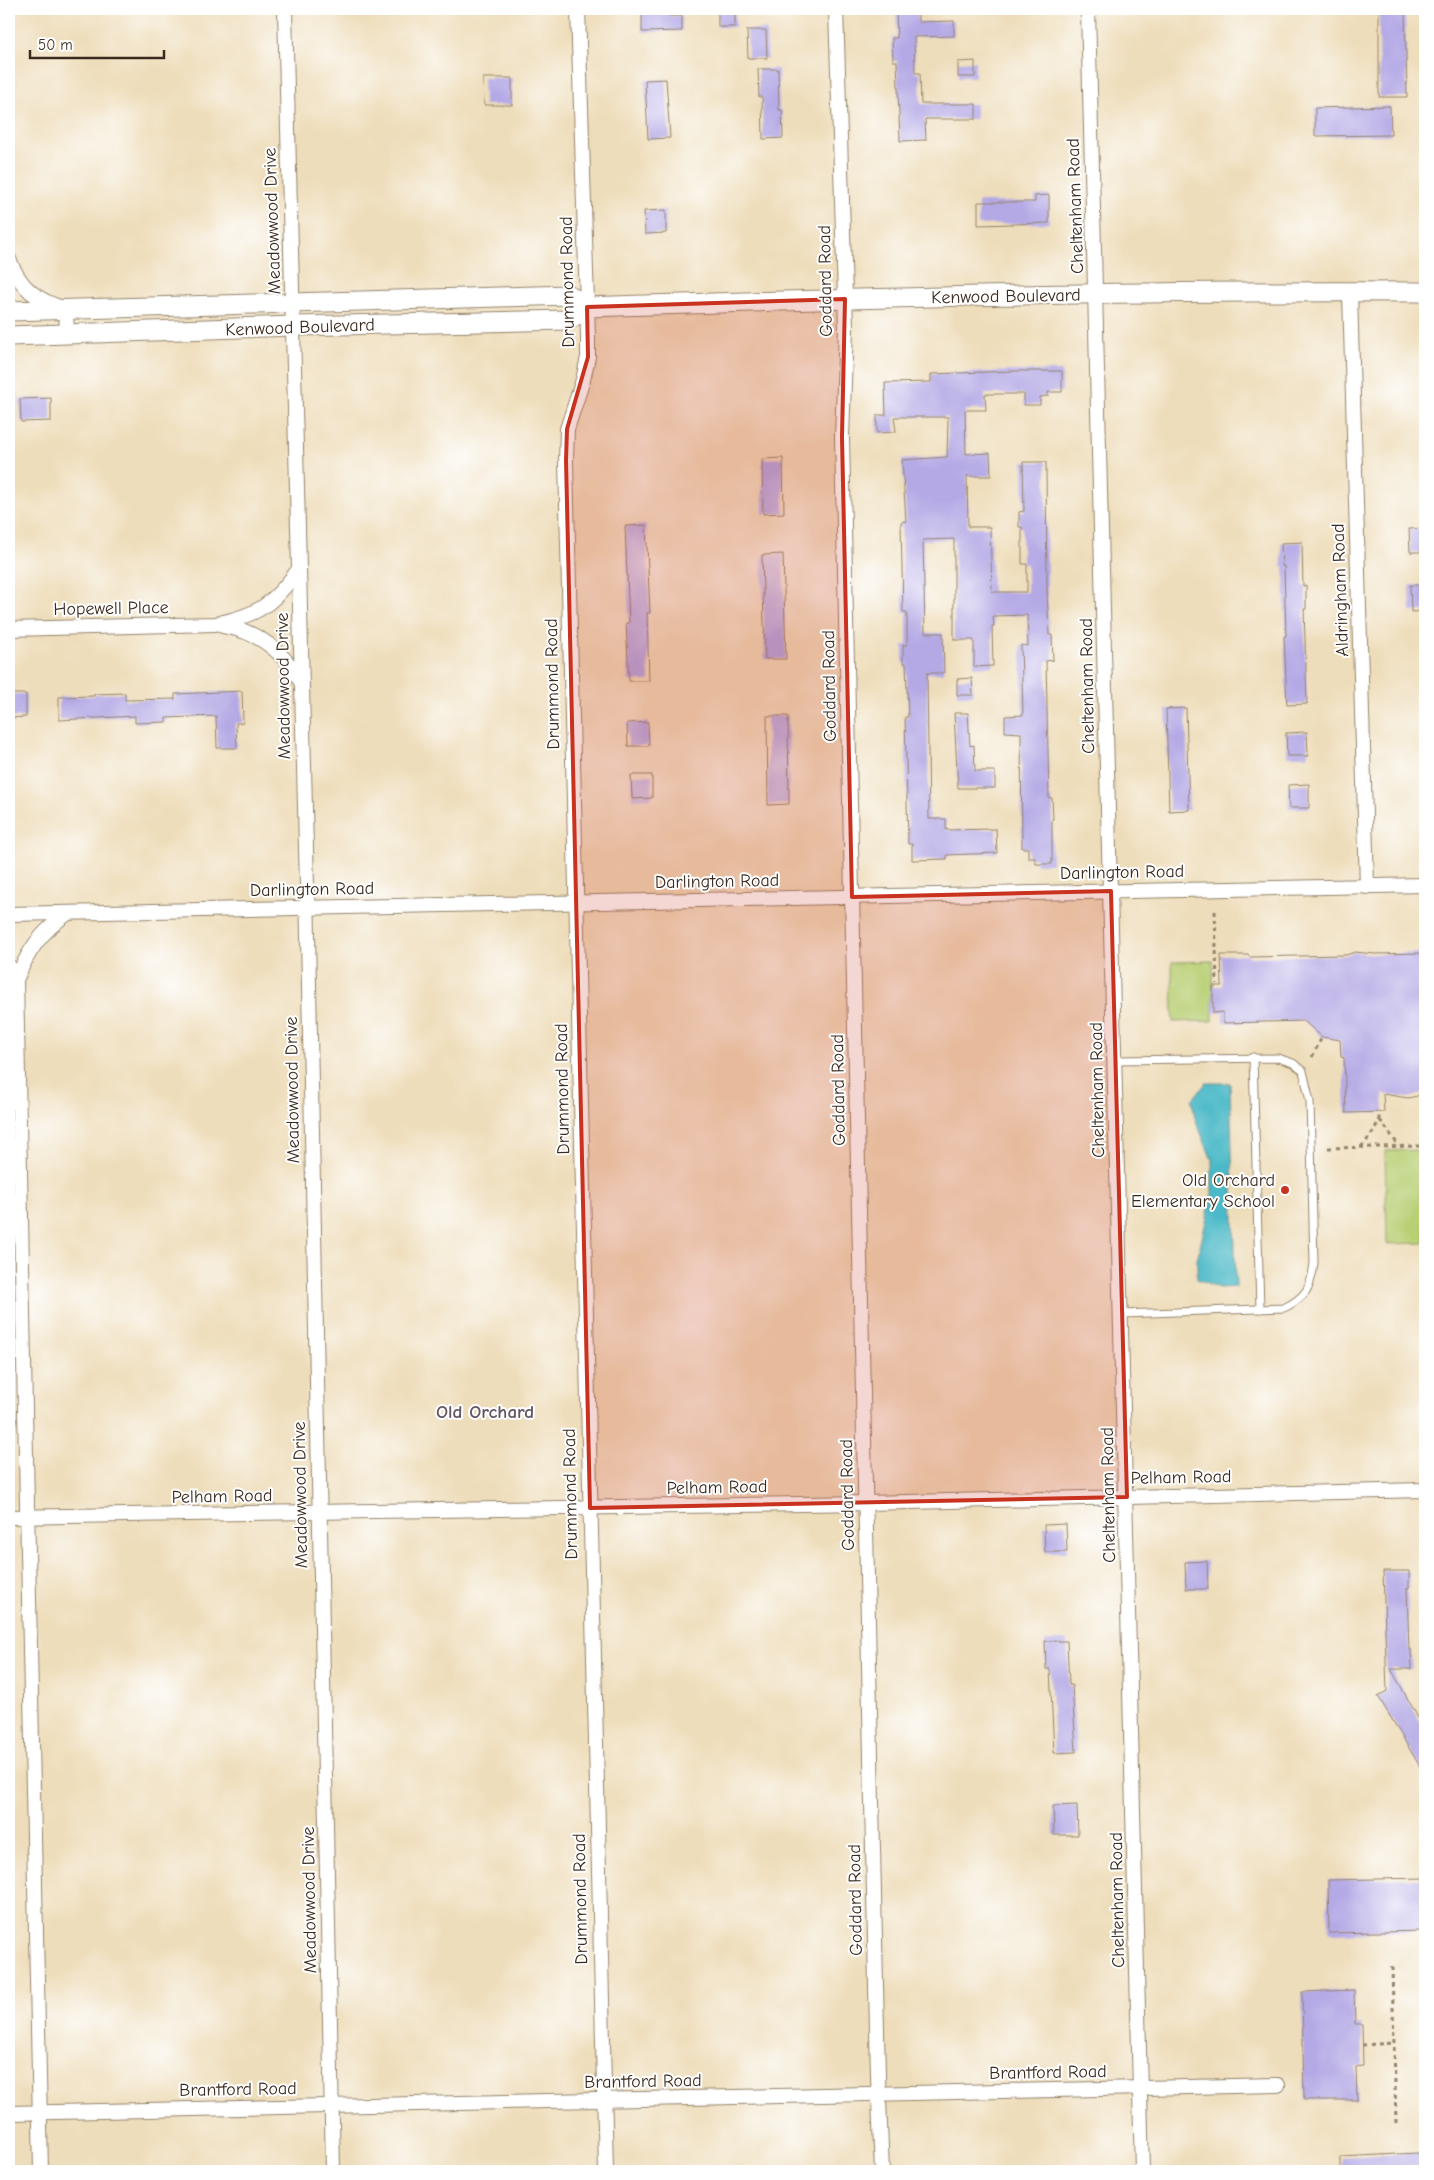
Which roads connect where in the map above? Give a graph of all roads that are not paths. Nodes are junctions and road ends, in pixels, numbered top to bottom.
1 (285, 9) edge
2 (578, 9) edge
3 (836, 9) edge
4 (1088, 9) edge
5 (9, 260) edge
6 (1425, 292) edge
7 (1350, 293) junction
8 (1096, 294) junction
9 (845, 299) junction
10 (293, 302) junction
11 (587, 308) junction
12 (66, 309) junction
13 (9, 311) edge
14 (294, 326) junction
15 (67, 335) junction
16 (9, 336) edge
17 (299, 569) junction
18 (214, 624) junction
19 (9, 629) edge
20 (302, 683) junction
21 (1425, 885) edge
22 (1367, 887) junction
23 (1111, 891) junction
24 (852, 896) junction
25 (576, 902) junction
26 (308, 908) junction
27 (68, 913) junction
28 (9, 914) edge
29 (9, 966) edge
30 (16, 980) junction
31 (1253, 1057) junction
32 (1115, 1060) junction
33 (1260, 1309) junction
34 (1122, 1314) junction
35 (1425, 1490) edge
36 (1127, 1498) junction
37 (866, 1503) junction
38 (590, 1508) junction
39 (319, 1513) junction
40 (9, 1517) edge
41 (27, 1517) junction
42 (1278, 2085) dead end
43 (1140, 2088) junction
44 (880, 2093) junction
45 (604, 2100) junction
46 (332, 2105) junction
47 (40, 2112) junction
48 (9, 2113) edge
49 (41, 2171) edge
50 (333, 2171) edge
51 (606, 2171) edge
52 (882, 2171) edge
53 (1142, 2171) edge

1 - 10 street, Meadowwood Drive
2 - 11 street, Drummond Road
3 - 9 street, Goddard Road
4 - 8 street, Cheltenham Road
5 - 12 street
6 - 7 street, Kenwood Boulevard
7 - 8 street, Kenwood Boulevard
7 - 22 street, Aldringham Road
8 - 9 street, Kenwood Boulevard
8 - 23 street, Cheltenham Road
9 - 11 street, Kenwood Boulevard
9 - 24 street, Goddard Road
10 - 11 street, Kenwood Boulevard
10 - 12 street, Kenwood Boulevard
10 - 14 street, Meadowwood Drive
11 - 14 street, Kenwood Boulevard
11 - 25 street, Drummond Road
12 - 13 street, Kenwood Boulevard
12 - 15 street
14 - 15 street, Kenwood Boulevard
14 - 17 street, Meadowwood Drive
15 - 16 street, Kenwood Boulevard
17 - 18 street, Hopewell Place
17 - 20 street, Meadowwood Drive
18 - 19 street, Hopewell Place
18 - 20 street, Hopewell Place
20 - 26 street, Meadowwood Drive
21 - 22 street, Darlington Road
22 - 23 street, Darlington Road
23 - 24 street, Darlington Road
23 - 32 street, Cheltenham Road
24 - 25 street, Darlington Road
24 - 37 street, Goddard Road
25 - 26 street, Darlington Road
25 - 38 street, Drummond Road
26 - 27 street, Darlington Road
26 - 39 street, Meadowwood Drive
27 - 28 street, Darlington Road
27 - 30 street
29 - 30 street
30 - 41 street
31 - 32 lane
31 - 33 lane
31 - 33 lane
32 - 34 street, Cheltenham Road
33 - 34 lane
34 - 36 street, Cheltenham Road
35 - 36 street, Pelham Road
36 - 37 street, Pelham Road
36 - 43 street, Cheltenham Road
37 - 38 street, Pelham Road
37 - 44 street, Goddard Road
38 - 39 street, Pelham Road
38 - 45 street, Drummond Road
39 - 41 street, Pelham Road
39 - 46 street, Meadowwood Drive
40 - 41 street, Pelham Road
41 - 47 street
42 - 43 street, Brantford Road
43 - 44 street, Brantford Road
43 - 53 street, Cheltenham Road
44 - 45 street, Brantford Road
44 - 52 street, Goddard Road
45 - 46 street, Brantford Road
45 - 51 street, Drummond Road
46 - 47 street, Brantford Road
46 - 50 street, Meadowwood Drive
47 - 48 street, Brantford Road
47 - 49 street

